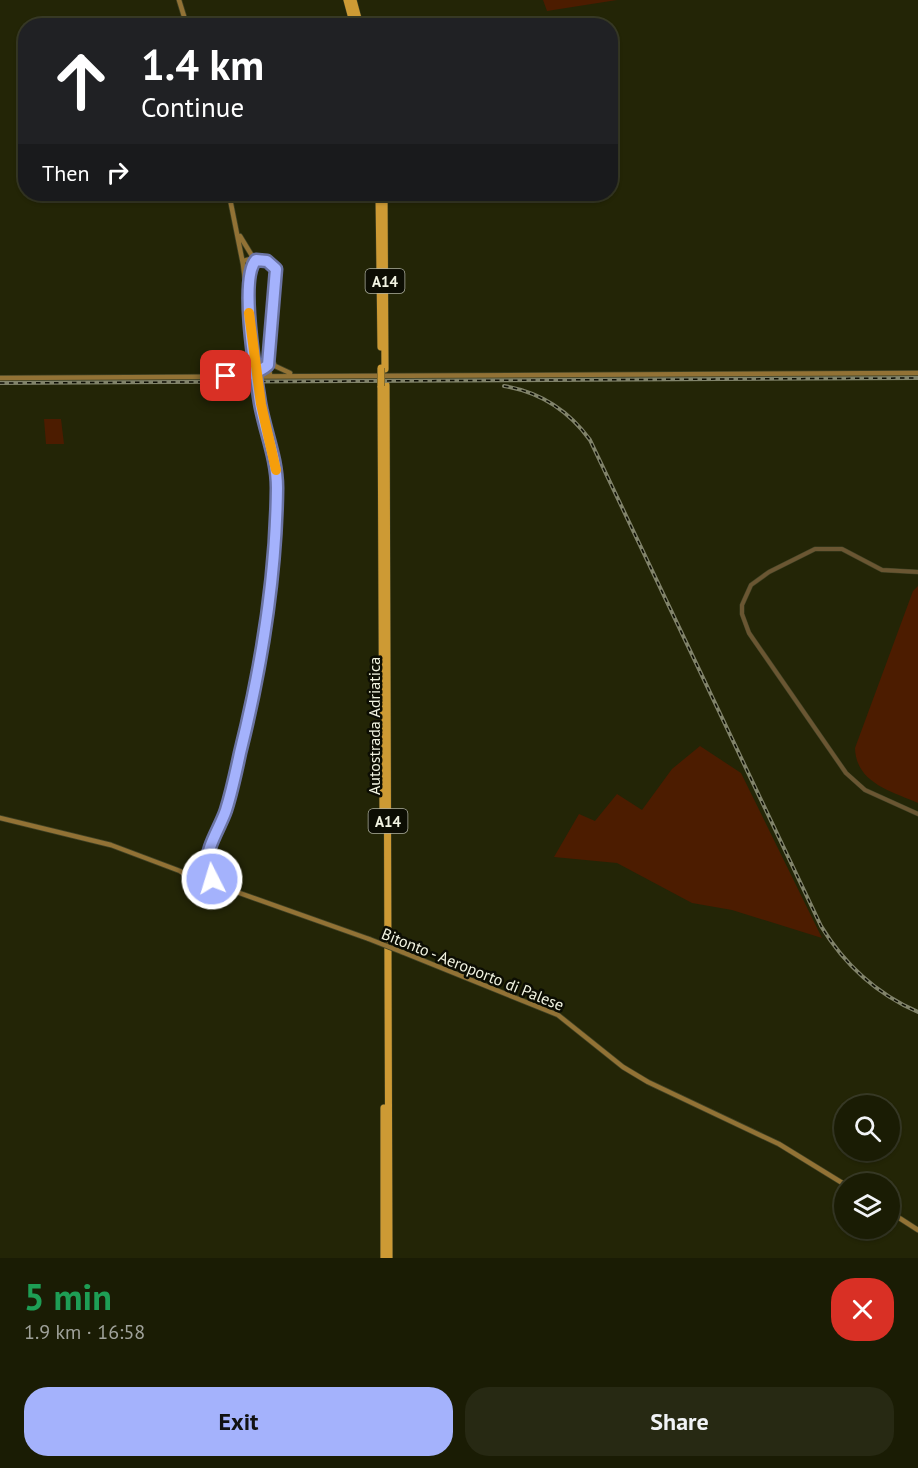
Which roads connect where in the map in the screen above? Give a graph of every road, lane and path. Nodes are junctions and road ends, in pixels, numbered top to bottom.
1 (179, 0) edge
2 (347, 0) edge
3 (353, 0) edge
4 (185, 18) edge
5 (352, 18) edge
6 (358, 18) edge
7 (230, 201) edge
8 (379, 201) edge
9 (384, 201) edge
10 (236, 228) junction
11 (256, 260) junction
12 (243, 261) junction
13 (248, 299) junction
14 (270, 362) junction
15 (383, 368) junction
16 (918, 373) edge
17 (249, 375) junction
18 (270, 375) junction
19 (295, 375) junction
20 (0, 378) edge
21 (383, 385) junction
22 (918, 572) edge
23 (918, 814) edge
24 (0, 818) edge
25 (208, 855) junction
26 (200, 865) junction
27 (207, 866) junction
28 (194, 869) junction
29 (180, 871) junction
30 (213, 876) junction
31 (194, 880) junction
32 (204, 885) junction
33 (234, 891) junction
34 (834, 1178) edge
35 (900, 1218) edge
36 (918, 1230) edge
37 (384, 1258) edge
38 (389, 1258) edge

1 - 4 main road
2 - 5 highway
3 - 6 highway
7 - 10 main road
8 - 15 highway, Autostrada Adriatica / A14
9 - 15 highway, Autostrada Adriatica / A14
10 - 11 main road
10 - 12 main road
11 - 12 main road
11 - 13 main road
11 - 14 main road
12 - 13 main road
13 - 25 main road, bridge
14 - 17 main road
14 - 18 main road
14 - 19 main road
15 - 21 highway, Autostrada Adriatica / A14
16 - 19 main road
17 - 18 main road
17 - 20 main road
18 - 19 main road
21 - 37 highway, Autostrada Adriatica / A14
21 - 38 highway, Autostrada Adriatica / A14
22 - 23 street
24 - 29 main road
25 - 26 main road
25 - 27 main road
26 - 27 main road
26 - 28 main road
27 - 30 main road
28 - 29 main road
28 - 31 main road
29 - 31 main road
30 - 32 main road
30 - 33 main road
31 - 32 main road
32 - 33 main road
33 - 34 main road, Bitonto - Aeroporto di Palese, bridge
35 - 36 main road

